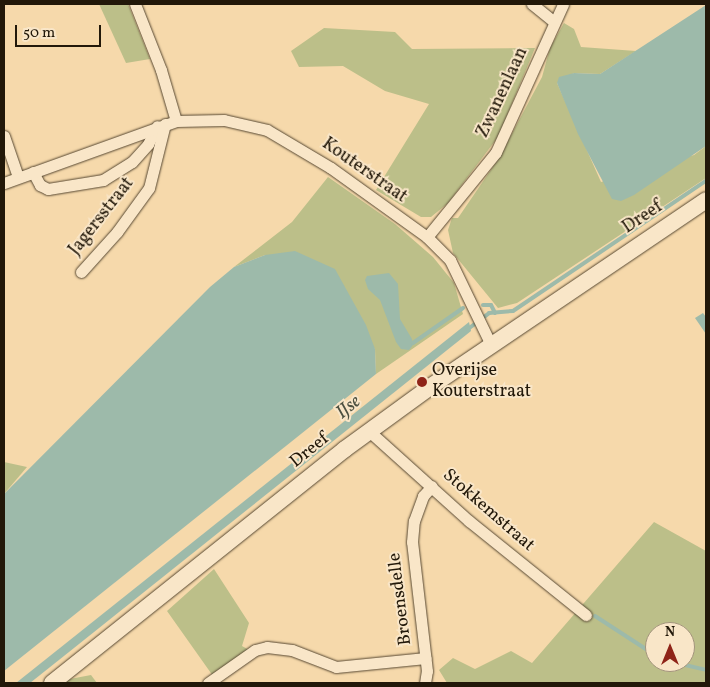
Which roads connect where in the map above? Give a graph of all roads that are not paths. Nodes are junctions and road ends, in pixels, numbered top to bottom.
1 (135, 4) edge
2 (532, 4) edge
3 (563, 4) edge
4 (554, 22) junction
5 (166, 124) junction
6 (4, 136) edge
7 (33, 172) junction
8 (18, 177) junction
9 (4, 183) edge
10 (706, 200) edge
11 (427, 237) junction
12 (80, 272) dead end
13 (491, 345) junction
14 (370, 431) junction
15 (432, 486) junction
16 (586, 615) dead end
17 (426, 658) junction
18 (52, 683) edge
19 (208, 683) edge
20 (425, 683) edge

1 - 5 street
2 - 4 street
3 - 4 street, Zwanenlaan
4 - 11 street, Zwanenlaan
5 - 7 street, Kouterstraat
5 - 7 street
5 - 11 street, Kouterstraat
5 - 12 street, Jagersstraat
6 - 8 street
7 - 8 street, Kouterstraat
8 - 9 street, Kouterstraat
10 - 13 main road, Dreef
11 - 13 street, Kouterstraat
13 - 14 main road, Dreef
14 - 15 street, Stokkemstraat
14 - 18 main road, Dreef
15 - 16 street, Stokkemstraat
15 - 17 street, Broensdelle
17 - 19 street
17 - 20 street, Broensdelle

